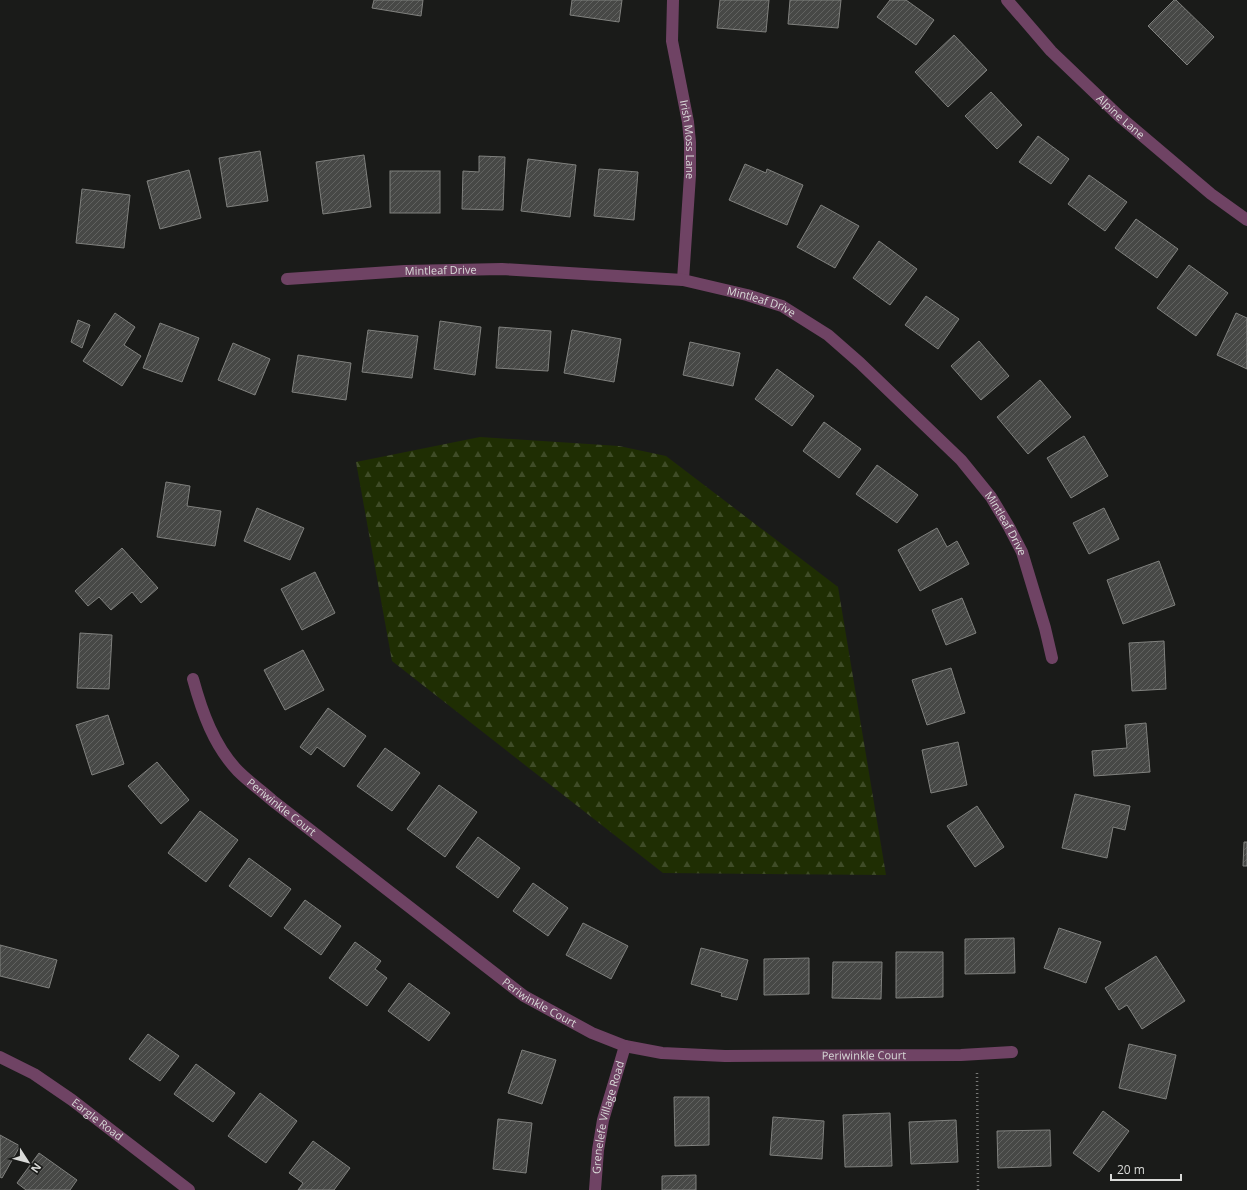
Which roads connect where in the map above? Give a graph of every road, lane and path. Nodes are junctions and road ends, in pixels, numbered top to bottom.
1 (673, 0) edge
2 (1007, 0) edge
3 (1247, 220) edge
4 (287, 279) dead end
5 (683, 280) junction
6 (1052, 658) dead end
7 (193, 679) dead end
8 (625, 1046) junction
9 (1012, 1052) dead end
10 (0, 1057) edge
11 (977, 1071) dead end
12 (189, 1190) edge
13 (595, 1190) edge
14 (978, 1190) edge

1 - 5 street, Irish Moss Lane
2 - 3 street, Alpine Lane
4 - 5 street, Mintleaf Drive
5 - 6 street, Mintleaf Drive
7 - 8 street, Periwinkle Court
8 - 9 street, Periwinkle Court
8 - 13 street, Grenelefe Village Road
10 - 12 street, Eargle Road
11 - 14 path

